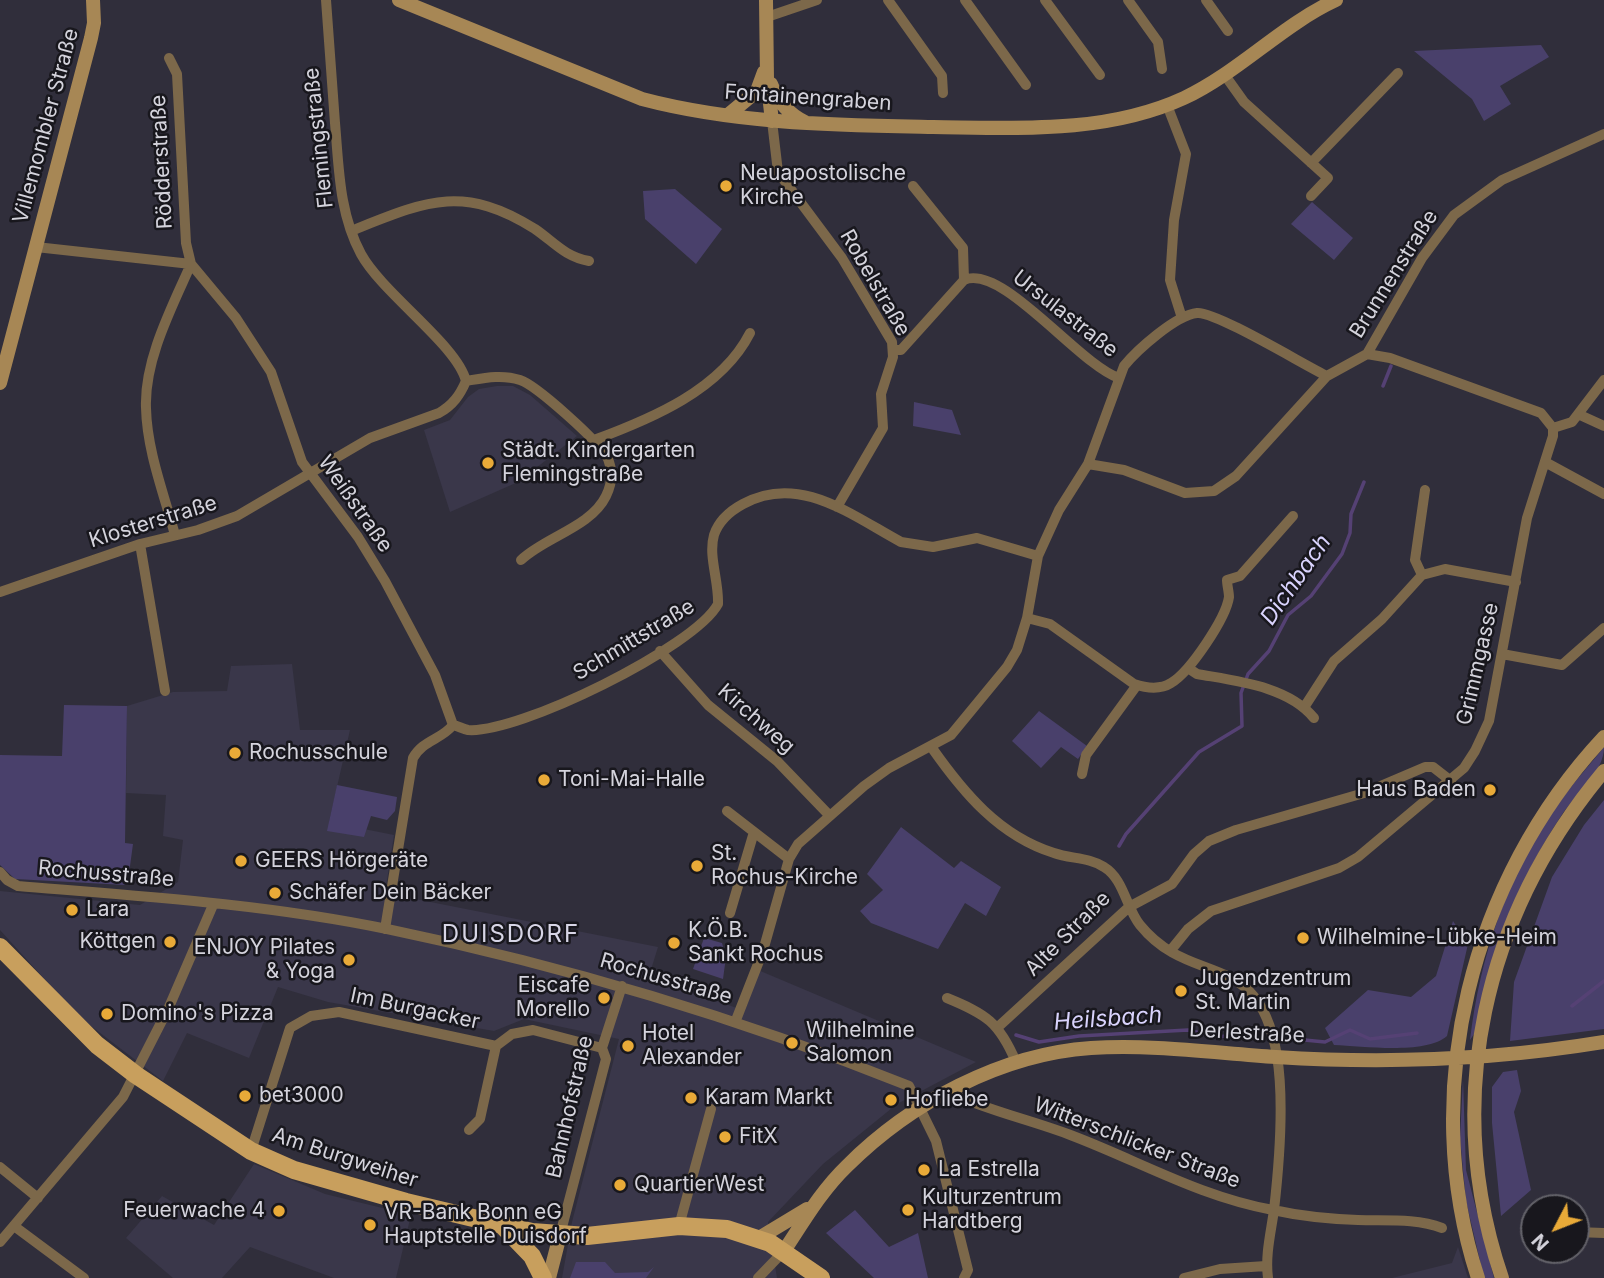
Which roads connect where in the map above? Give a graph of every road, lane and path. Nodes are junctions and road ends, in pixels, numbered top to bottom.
1 (93, 0) edge
2 (326, 0) edge
3 (398, 0) edge
4 (766, 0) edge
5 (817, 0) edge
6 (888, 0) edge
7 (965, 0) edge
8 (1045, 0) edge
9 (1128, 0) edge
10 (1206, 0) edge
11 (1336, 0) edge
12 (767, 18) junction
13 (1228, 31) dead end
14 (169, 58) dead end
15 (767, 65) junction
16 (1162, 69) dead end
17 (1398, 73) dead end
18 (1224, 74) junction
19 (1100, 75) dead end
20 (1026, 85) dead end
21 (943, 93) dead end
22 (781, 104) junction
23 (1167, 105) junction
24 (728, 115) junction
25 (772, 121) junction
26 (810, 124) junction
27 (1604, 134) edge
28 (1311, 163) junction
29 (913, 186) dead end
30 (1311, 197) dead end
31 (351, 231) junction
32 (36, 247) junction
33 (589, 261) dead end
34 (191, 264) junction
35 (964, 280) junction
36 (1182, 318) junction
37 (750, 333) dead end
38 (894, 350) junction
39 (1367, 354) junction
40 (1327, 376) junction
41 (1119, 378) junction
42 (1604, 380) edge
43 (466, 381) junction
44 (0, 383) edge
45 (1580, 415) junction
46 (1604, 426) edge
47 (1553, 428) junction
48 (594, 440) junction
49 (1545, 462) junction
50 (1088, 464) junction
51 (311, 474) junction
52 (1425, 490) dead end
53 (1604, 494) edge
54 (837, 508) junction
55 (1293, 516) dead end
56 (175, 535) junction
57 (139, 544) junction
58 (1038, 556) junction
59 (521, 561) dead end
60 (1422, 575) junction
61 (1516, 582) junction
62 (0, 592) edge
63 (1027, 618) junction
64 (1604, 628) edge
65 (660, 651) junction
66 (1502, 654) junction
67 (1188, 668) junction
68 (1137, 685) junction
69 (165, 691) dead end
70 (1305, 706) junction
71 (1314, 718) dead end
72 (453, 725) junction
73 (1604, 737) edge
74 (932, 748) junction
75 (1604, 771) edge
76 (1082, 774) dead end
77 (1451, 780) junction
78 (727, 811) dead end
79 (829, 815) junction
80 (754, 832) junction
81 (789, 859) junction
82 (0, 872) edge
83 (213, 905) junction
84 (1129, 906) junction
85 (730, 913) dead end
86 (384, 929) junction
87 (0, 947) edge
88 (1171, 950) junction
89 (622, 986) junction
90 (947, 998) dead end
91 (736, 1020) junction
92 (998, 1027) junction
93 (1604, 1042) edge
94 (496, 1046) junction
95 (602, 1048) junction
96 (1277, 1057) junction
97 (1476, 1059) junction
98 (1456, 1060) junction
99 (1016, 1062) junction
100 (136, 1075) junction
101 (948, 1092) junction
102 (711, 1109) dead end
103 (920, 1109) junction
104 (469, 1130) dead end
105 (251, 1151) junction
106 (0, 1167) edge
107 (38, 1198) junction
108 (811, 1207) junction
109 (1274, 1211) junction
110 (14, 1226) junction
111 (503, 1226) junction
112 (679, 1226) junction
113 (1442, 1228) dead end
114 (560, 1235) junction
115 (759, 1238) junction
116 (0, 1242) edge
117 (784, 1251) junction
118 (1267, 1272) edge
119 (84, 1278) edge
120 (543, 1278) edge
121 (549, 1278) edge
122 (758, 1278) edge
123 (821, 1278) edge
124 (964, 1278) edge
125 (1184, 1278) edge
126 (1478, 1278) edge
127 (1502, 1278) edge

1 - 32 street, Villemombler Straße
2 - 31 street, Flemingstraße
3 - 24 street, Fontainengraben
4 - 12 street
5 - 12 street
6 - 21 street
7 - 20 street
8 - 19 street
9 - 16 street
10 - 13 street
11 - 18 street, Fontainengraben
12 - 15 street
14 - 34 street, Rödderstraße
15 - 22 street
15 - 24 street
15 - 25 street
17 - 28 street
18 - 23 street, Fontainengraben
18 - 28 street
22 - 25 street
22 - 26 street
23 - 26 street, Fontainengraben
23 - 36 street
24 - 25 street, Fontainengraben
25 - 26 street, Fontainengraben
25 - 38 street, Robelstraße
27 - 39 street, Brunnenstraße
28 - 30 street
29 - 35 street
31 - 33 street
31 - 43 street, Flemingstraße
32 - 34 street
32 - 44 street, Villemombler Straße
34 - 51 street, Weißstraße
34 - 56 street
35 - 38 street
35 - 41 street, Ursulastraße
36 - 40 street
36 - 41 street
37 - 48 street
38 - 54 street, Robelstraße
39 - 40 street, Brunnenstraße
39 - 47 street
40 - 50 street, Brunnenstraße
41 - 50 street
42 - 45 street
43 - 48 street
43 - 51 street
45 - 46 street
45 - 47 street
47 - 49 street, Grimmgasse
48 - 59 street
49 - 53 street
49 - 61 street, Grimmgasse
50 - 58 street
51 - 56 street, Klosterstraße
51 - 72 street, Weißstraße
52 - 60 street
54 - 58 street, Schmittstraße
54 - 65 street, Schmittstraße
55 - 67 street
56 - 57 street, Klosterstraße
57 - 62 street, Klosterstraße
57 - 69 street
58 - 63 street
60 - 61 street
60 - 70 street
61 - 66 street, Grimmgasse
63 - 68 street
63 - 74 street
64 - 66 street
65 - 72 street, Schmittstraße
65 - 79 street, Kirchweg
66 - 77 street, Grimmgasse
67 - 68 street
67 - 70 street
68 - 76 street
70 - 71 street
72 - 86 street
73 - 98 street
74 - 79 street
74 - 84 street, Alte Straße
75 - 97 street
77 - 84 street
77 - 88 street, Grimmgasse
78 - 80 street
79 - 81 street
80 - 81 street
80 - 85 street
81 - 91 street
82 - 83 street, Rochusstraße
83 - 86 street, Rochusstraße
83 - 100 street
84 - 88 street
84 - 92 street, Alte Straße
86 - 89 street, Rochusstraße
87 - 100 main road, Am Burgweiher
88 - 96 street
89 - 91 street, Rochusstraße
89 - 95 street, Bahnhofstraße
90 - 92 street
91 - 103 street, Rochusstraße
92 - 99 street
93 - 97 street, Derlestraße
94 - 95 street, Im Burgacker
94 - 104 street, Im Burgacker
94 - 105 street, Im Burgacker
95 - 114 street, Bahnhofstraße
96 - 98 street, Derlestraße
96 - 99 street, Derlestraße
96 - 109 street
97 - 98 street, Derlestraße
97 - 127 street
98 - 126 street
99 - 101 street, Derlestraße
100 - 105 main road, Am Burgweiher
100 - 107 street
101 - 103 street, Derlestraße
101 - 109 street, Witterschlicker Straße
102 - 112 street
103 - 108 street, Derlestraße
103 - 124 street, Rochusstraße
105 - 111 main road, Am Burgweiher
106 - 107 street
107 - 110 street
108 - 115 street, Derlestraße
108 - 117 street, Derlestraße
109 - 113 street, Witterschlicker Straße
109 - 118 street
110 - 116 street
110 - 119 street
111 - 114 main road, Am Burgweiher
111 - 120 main road
112 - 114 main road, Am Burgweiher
112 - 115 main road, Am Burgweiher
114 - 121 street, Bahnhofstraße
115 - 117 main road, Am Burgweiher
117 - 122 street
117 - 123 main road, Am Burgweiher
118 - 125 street

